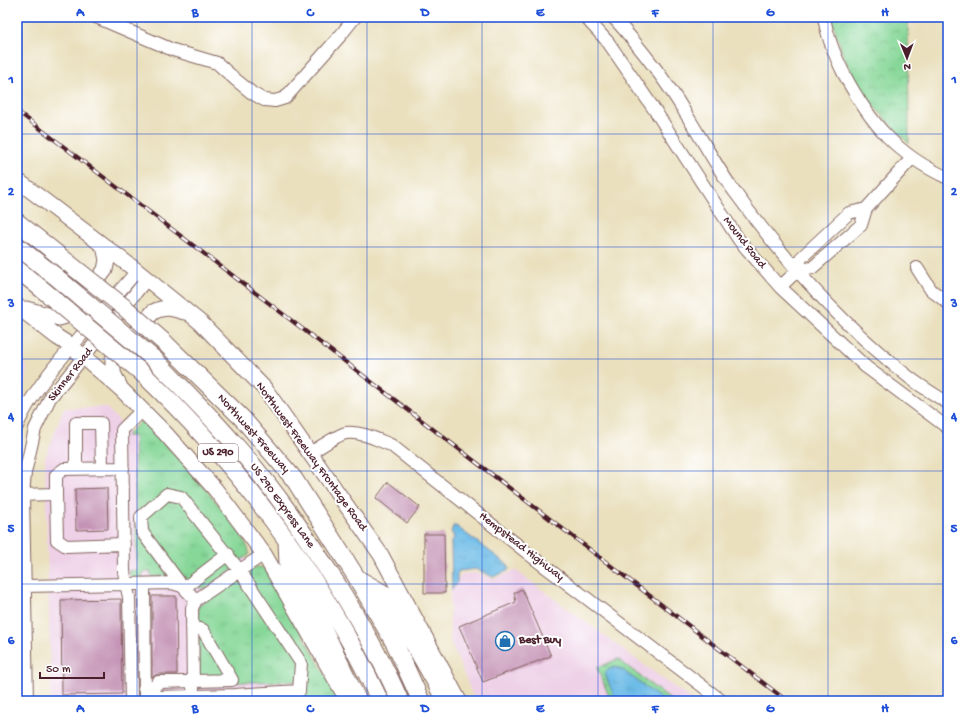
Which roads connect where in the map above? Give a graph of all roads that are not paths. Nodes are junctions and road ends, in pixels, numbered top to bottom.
1 (96, 17) edge
2 (355, 17) edge
3 (585, 17) edge
4 (613, 17) edge
5 (824, 17) edge
6 (912, 158) junction
7 (948, 178) edge
8 (17, 180) edge
9 (866, 209) junction
10 (17, 222) edge
11 (17, 246) edge
12 (104, 246) junction
13 (917, 268) dead end
14 (17, 270) edge
15 (798, 271) junction
16 (142, 275) junction
17 (780, 287) junction
18 (948, 303) edge
19 (18, 307) edge
20 (189, 313) junction
21 (71, 346) junction
22 (84, 358) junction
23 (121, 389) junction
24 (948, 403) edge
25 (142, 410) junction
26 (17, 426) edge
27 (948, 428) edge
28 (310, 453) junction
29 (102, 468) junction
30 (123, 468) junction
31 (76, 469) junction
32 (56, 494) junction
33 (20, 495) edge
34 (287, 540) junction
35 (124, 544) junction
36 (228, 554) junction
37 (264, 554) junction
38 (240, 571) junction
39 (357, 578) junction
40 (126, 584) junction
41 (144, 584) junction
42 (25, 586) junction
43 (183, 587) junction
44 (196, 600) junction
45 (192, 627) junction
46 (21, 648) edge
47 (22, 665) edge
48 (193, 681) junction
49 (147, 695) edge
50 (260, 697) edge
51 (193, 698) edge
52 (212, 698) edge
53 (235, 698) edge
54 (27, 701) edge
55 (131, 701) edge
56 (348, 701) edge
57 (358, 701) edge
58 (380, 701) edge
59 (400, 701) edge
60 (421, 701) edge
61 (445, 701) edge
62 (458, 701) edge
63 (722, 701) edge

1 - 2 street
3 - 17 street, Mound Road
4 - 15 street, Mound Road
5 - 6 street
6 - 7 street
6 - 9 street
8 - 12 main road, Northwest Freeway Frontage Road
9 - 15 street
9 - 15 street
10 - 39 highway, Northwest Freeway, bridge
11 - 59 highway, US 290 Express Lane, bridge
12 - 16 main road, Northwest Freeway Frontage Road
12 - 19 main road
13 - 18 street
14 - 34 highway, US 290, bridge
15 - 17 street
15 - 24 street, Mound Road
16 - 20 main road, Northwest Freeway Frontage Road
16 - 21 street, Skinner Road
16 - 22 street, Skinner Road
17 - 27 street, Mound Road
19 - 21 main road
20 - 23 main road
20 - 28 main road, Northwest Freeway Frontage Road
21 - 22 main road
21 - 26 street, Skinner Road
22 - 23 main road
22 - 33 street, Skinner Road
23 - 25 main road
25 - 30 street
25 - 37 main road
28 - 62 main road, Northwest Freeway Frontage Road
28 - 63 street, Hempstead Highway
29 - 30 street
29 - 31 street
29 - 31 street
30 - 35 street
31 - 32 street
32 - 33 street
32 - 35 street
33 - 42 street, Skinner Road
34 - 57 highway
34 - 58 highway, US 290
35 - 40 street
36 - 38 street
36 - 43 street
36 - 43 street
37 - 38 street
37 - 56 main road
38 - 44 street
38 - 50 street
39 - 60 highway, Northwest Freeway
39 - 61 highway
40 - 41 street
40 - 42 street
40 - 55 street
41 - 43 street
41 - 49 street
42 - 46 street, Skinner Road
43 - 44 street
44 - 45 street
45 - 48 street
45 - 48 street
46 - 47 street, Skinner Road
47 - 54 street, Skinner Road
48 - 49 street
48 - 51 street
49 - 51 street
50 - 53 street
51 - 52 street
52 - 53 street

